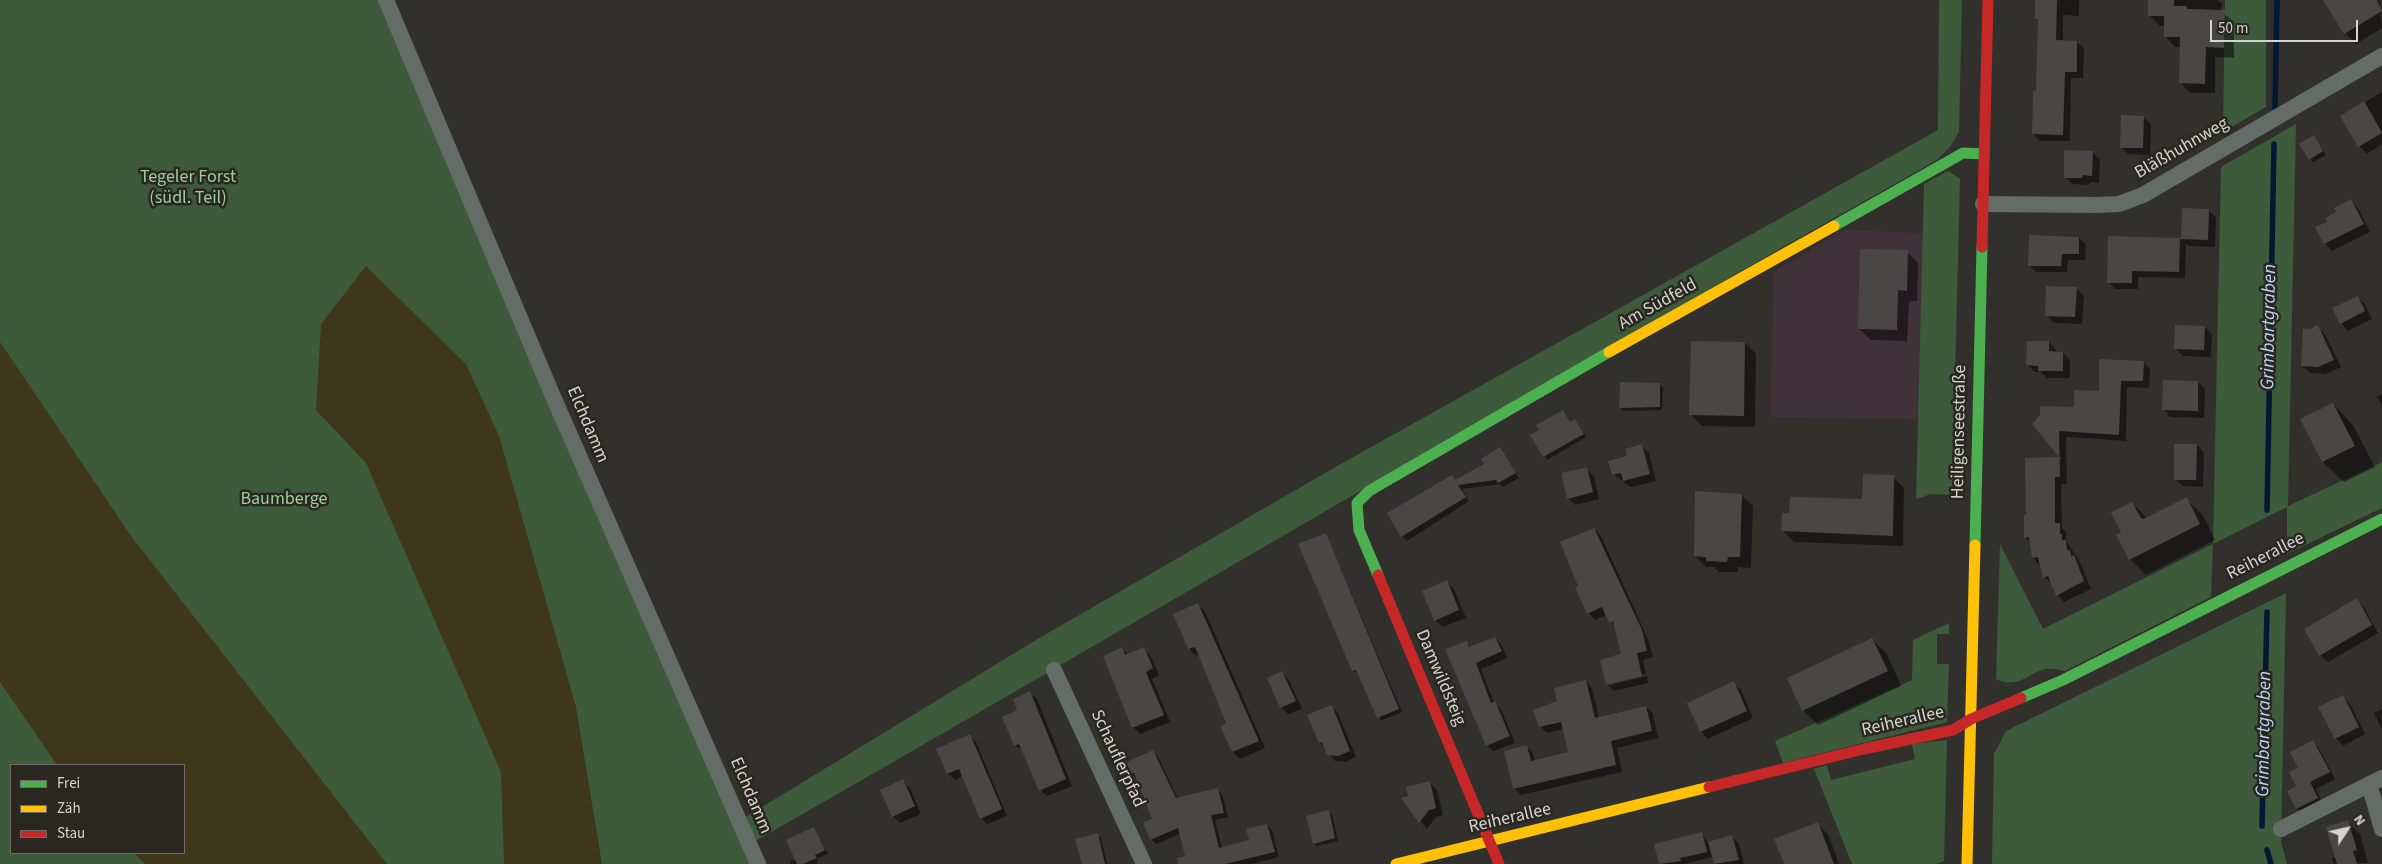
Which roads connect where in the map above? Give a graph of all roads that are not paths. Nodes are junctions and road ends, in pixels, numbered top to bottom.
1 (386, 0) edge
2 (1988, 0) edge
3 (2382, 56) edge
4 (1984, 154) junction
5 (1983, 204) junction
6 (1357, 503) joint
7 (2382, 519) edge
8 (1054, 670) dead end
9 (1970, 719) junction
10 (2375, 781) edge
11 (2281, 829) dead end
12 (2382, 829) edge
13 (1490, 841) junction
14 (758, 864) edge
15 (1144, 864) edge
16 (1396, 864) edge
17 (1499, 864) edge
18 (1967, 864) edge

1 - 14 street, Elchdamm
2 - 4 street, Heiligenseestraße
3 - 5 street, Bläßhuhnweg
4 - 5 street, Heiligenseestraße
4 - 6 street, Am Südfeld
5 - 9 street, Heiligenseestraße
6 - 13 street, Damwildsteig
7 - 9 street, Reiherallee
8 - 15 street, Schauflerpfad
9 - 13 street, Reiherallee
9 - 18 street, Heiligenseestraße
10 - 11 street
10 - 12 street
13 - 16 street, Reiherallee
13 - 17 street, Damwildsteig

